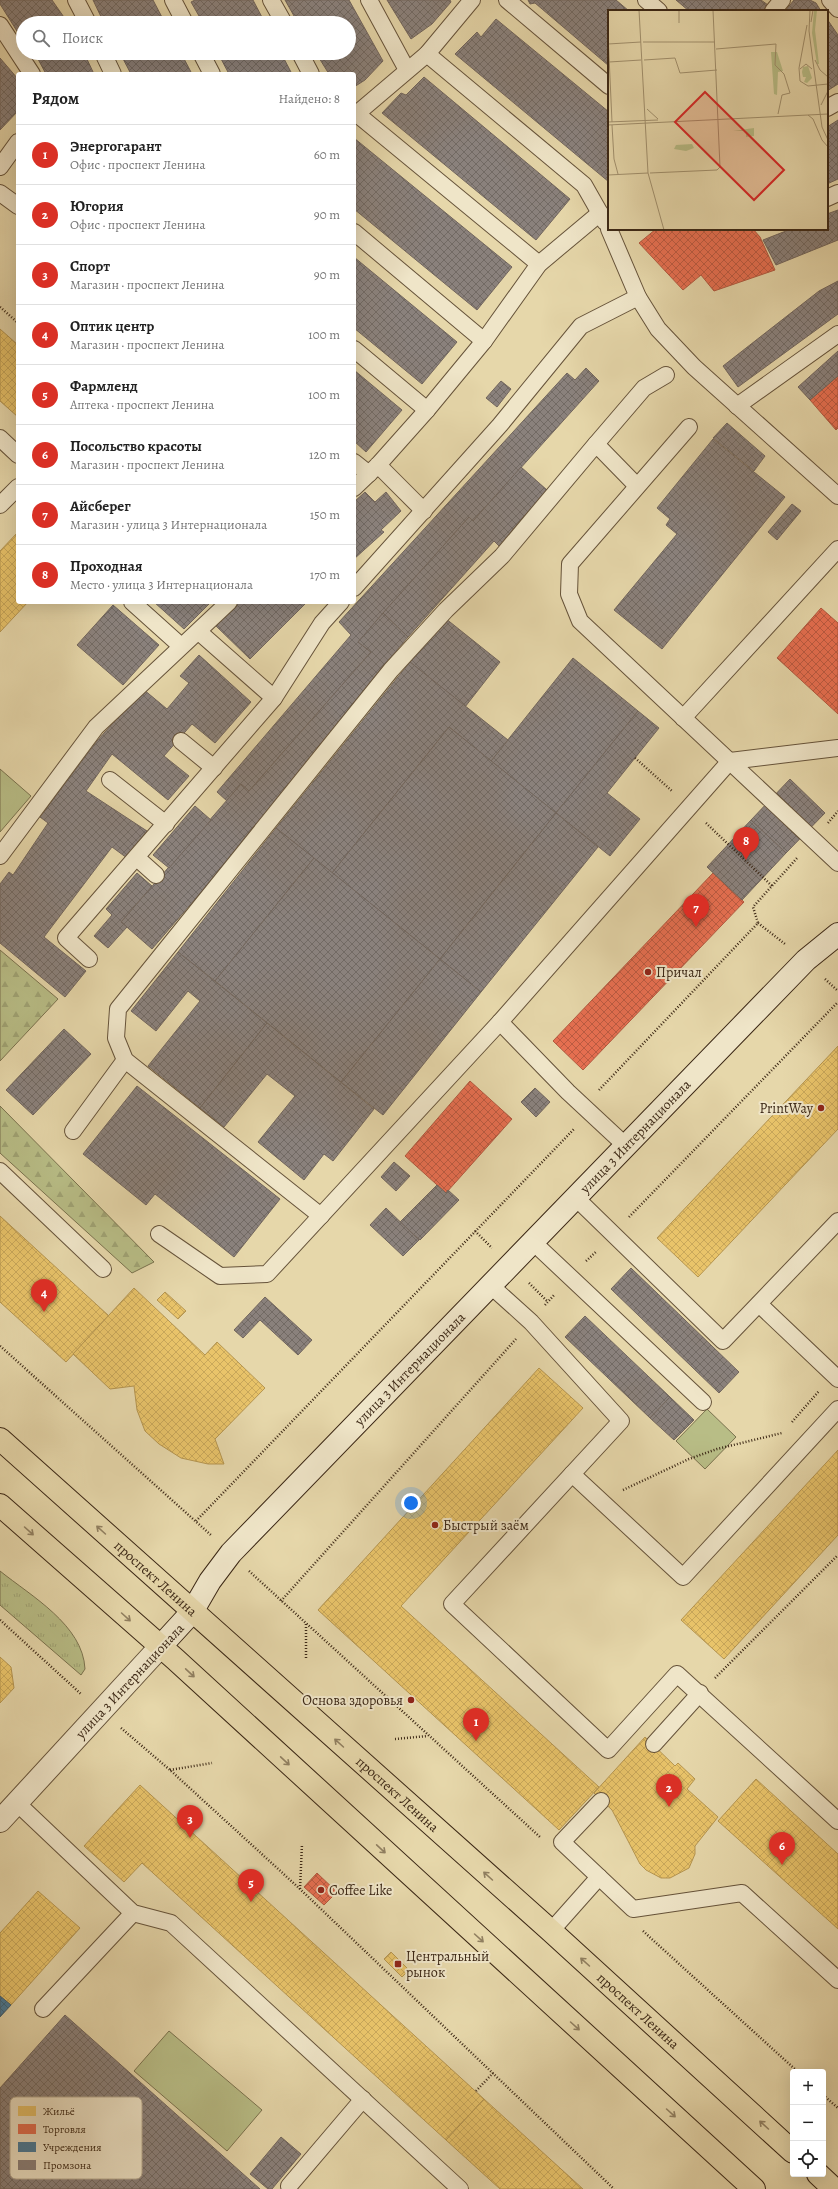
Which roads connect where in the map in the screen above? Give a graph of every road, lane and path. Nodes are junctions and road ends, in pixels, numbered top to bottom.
1 (76, 0) edge
2 (173, 0) edge
3 (271, 0) edge
4 (370, 0) edge
5 (472, 0) edge
6 (507, 0) edge
7 (646, 0) edge
8 (782, 0) edge
9 (830, 0) edge
10 (838, 9) edge
11 (658, 10) edge
12 (774, 10) edge
13 (84, 16) edge
14 (181, 16) edge
15 (280, 16) edge
16 (0, 25) edge
17 (16, 50) edge
18 (427, 54) junction
19 (23, 60) edge
20 (106, 60) edge
21 (205, 60) edge
22 (304, 60) edge
23 (407, 70) junction
24 (31, 72) edge
25 (112, 72) edge
26 (211, 72) edge
27 (310, 72) edge
28 (608, 85) edge
29 (838, 102) edge
30 (828, 107) edge
31 (356, 114) edge
32 (356, 116) edge
33 (16, 145) edge
34 (0, 167) edge
35 (0, 193) edge
36 (838, 193) edge
37 (828, 198) edge
38 (16, 205) edge
39 (600, 213) junction
40 (608, 225) edge
41 (611, 230) edge
42 (356, 234) edge
43 (539, 264) junction
44 (638, 297) junction
45 (0, 307) edge
46 (16, 321) edge
47 (838, 334) edge
48 (484, 341) junction
49 (356, 351) edge
50 (666, 375) dead end
51 (737, 406) junction
52 (428, 410) junction
53 (688, 427) dead end
54 (0, 438) edge
55 (596, 444) junction
56 (16, 453) edge
57 (356, 463) edge
58 (374, 470) junction
59 (356, 486) edge
60 (637, 486) junction
61 (16, 490) edge
62 (838, 496) edge
63 (0, 505) edge
64 (424, 511) junction
65 (838, 549) edge
66 (356, 586) edge
67 (134, 604) edge
68 (227, 604) edge
69 (339, 604) edge
70 (199, 632) junction
71 (181, 646) junction
72 (274, 698) junction
73 (684, 718) junction
74 (181, 741) dead end
75 (838, 748) edge
76 (730, 761) junction
77 (214, 768) junction
78 (110, 780) dead end
79 (838, 811) edge
80 (166, 824) junction
81 (813, 840) junction
82 (0, 856) edge
83 (137, 858) junction
84 (838, 863) edge
85 (156, 875) dead end
86 (764, 877) dead end
87 (772, 886) junction
88 (838, 934) edge
89 (89, 958) dead end
90 (500, 1022) junction
91 (125, 1060) junction
92 (590, 1112) junction
93 (73, 1131) dead end
94 (626, 1146) junction
95 (0, 1171) edge
96 (576, 1198) junction
97 (321, 1216) junction
98 (838, 1221) edge
99 (159, 1234) dead end
100 (533, 1242) junction
101 (103, 1269) dead end
102 (490, 1285) junction
103 (759, 1304) junction
104 (0, 1346) edge
105 (838, 1378) edge
106 (703, 1402) dead end
107 (838, 1409) edge
108 (782, 1433) dead end
109 (0, 1439) edge
110 (572, 1474) junction
111 (601, 1501) junction
112 (0, 1505) edge
113 (196, 1521) junction
114 (231, 1554) junction
115 (838, 1555) edge
116 (192, 1612) junction
117 (0, 1620) edge
118 (306, 1624) junction
119 (160, 1647) junction
120 (306, 1659) dead end
121 (700, 1693) junction
122 (100, 1712) junction
123 (429, 1736) junction
124 (396, 1739) dead end
125 (654, 1744) dead end
126 (212, 1763) dead end
127 (170, 1770) junction
128 (601, 1801) dead end
129 (17, 1803) junction
130 (0, 1821) edge
131 (838, 1821) edge
132 (546, 1842) dead end
133 (302, 1844) dead end
134 (599, 1877) junction
135 (300, 1889) junction
136 (133, 1913) junction
137 (640, 1928) dead end
138 (551, 1931) junction
139 (838, 1980) edge
140 (43, 2009) dead end
141 (795, 2069) edge
142 (493, 2073) junction
143 (476, 2091) dead end
144 (826, 2098) edge
145 (363, 2100) junction
146 (838, 2108) edge
147 (790, 2149) edge
148 (821, 2177) edge
149 (289, 2186) dead end
150 (460, 2189) edge
151 (614, 2189) edge
152 (754, 2189) edge
153 (834, 2189) edge

1 - 13 lane
2 - 14 lane
3 - 15 lane
4 - 23 lane
5 - 18 lane
6 - 28 lane
7 - 11 lane
8 - 12 lane
9 - 10 lane
16 - 17 lane
18 - 23 lane
18 - 39 lane
19 - 24 lane
20 - 25 lane
21 - 26 lane
22 - 27 lane
23 - 31 lane
29 - 30 lane
32 - 43 lane
33 - 34 lane
35 - 38 lane
36 - 37 lane
39 - 40 lane
39 - 43 lane
41 - 44 lane
42 - 48 lane
43 - 48 lane
44 - 51 lane
44 - 64 lane
45 - 46 path
47 - 51 lane
48 - 52 lane
49 - 52 lane
50 - 55 lane
51 - 62 lane
52 - 58 lane
53 - 60 lane
54 - 56 lane
55 - 60 lane
55 - 91 lane
57 - 58 lane
58 - 59 lane
58 - 64 lane
60 - 73 lane
61 - 63 lane
64 - 66 lane
65 - 73 lane
67 - 71 lane
68 - 70 lane
69 - 72 lane
70 - 71 lane
70 - 72 lane
71 - 82 lane
72 - 77 lane
73 - 76 lane
74 - 77 lane
75 - 76 lane
76 - 81 lane
76 - 90 lane
77 - 80 lane
78 - 80 lane
79 - 81 path
80 - 83 lane
81 - 84 lane
81 - 87 path
83 - 85 lane
83 - 89 lane
86 - 87 path
87 - 92 path
88 - 94 street, улица 3 Интернационала
90 - 92 lane
90 - 97 lane
91 - 93 lane
91 - 97 lane
92 - 94 lane
92 - 113 path
94 - 96 street, улица 3 Интернационала
95 - 101 lane
96 - 100 street, улица 3 Интернационала
96 - 103 lane
97 - 99 lane
98 - 103 lane
100 - 102 street, улица 3 Интернационала
100 - 106 lane
102 - 110 lane
102 - 114 street, улица 3 Интернационала
103 - 105 lane
104 - 113 path
107 - 111 lane
108 - 111 path
116 -> 109 main road, проспект Ленина
110 - 111 lane
110 - 121 lane
112 -> 119 main road
113 - 114 path
114 - 116 street, улица 3 Интернационала
114 - 118 path
115 - 121 path
116 - 119 street, улица 3 Интернационала
138 -> 116 main road, проспект Ленина
117 - 122 path
118 - 120 path
118 - 123 path
119 - 122 street, улица 3 Интернационала
119 -> 152 main road
121 - 125 lane
121 - 131 lane
122 - 127 path
122 - 129 street, улица 3 Интернационала
123 - 124 path
123 - 132 path
126 - 127 path
127 - 135 path
128 - 134 lane
129 - 130 street, улица 3 Интернационала
129 - 136 lane
133 - 135 path
134 - 138 lane
134 - 139 lane
135 - 142 path
136 - 140 lane
136 - 145 lane
137 - 141 path
147 -> 138 main road, проспект Ленина
142 - 143 path
142 - 151 path
144 - 146 path
145 - 149 lane
145 - 150 lane
148 - 153 main road

